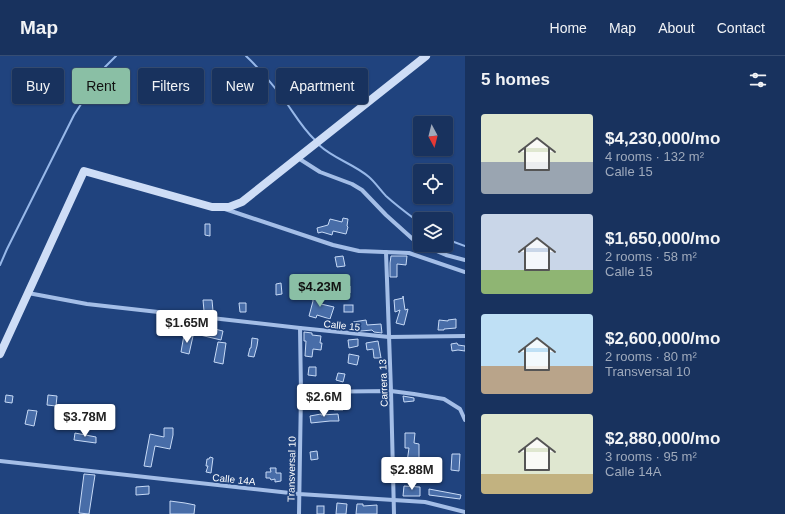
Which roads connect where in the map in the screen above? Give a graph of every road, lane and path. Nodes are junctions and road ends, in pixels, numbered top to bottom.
1 (426, 56) edge
2 (298, 158) junction
3 (219, 207) junction
4 (413, 239) edge
5 (386, 252) junction
6 (439, 252) edge
7 (465, 260) edge
8 (465, 272) edge
9 (28, 293) junction
10 (300, 328) junction
11 (465, 336) edge
12 (389, 337) junction
13 (0, 354) edge
14 (391, 391) junction
15 (301, 392) junction
16 (465, 420) edge
17 (0, 461) edge
18 (299, 494) junction
19 (394, 500) junction
20 (465, 512) edge
21 (299, 514) edge
22 (394, 514) edge

1 - 2 street
2 - 3 street
2 - 4 street
3 - 5 street
3 - 9 street
5 - 8 street
5 - 12 street, Carrera 13
6 - 7 street
9 - 10 street, Calle 15
9 - 13 street
10 - 12 street, Calle 15
10 - 15 street, Transversal 10
11 - 12 street, Calle 15
12 - 14 street, Carrera 13
14 - 15 street
14 - 16 street
14 - 19 street, Carrera 13
15 - 18 street, Transversal 10
17 - 18 street, Calle 14A
18 - 19 street, Calle 14A
18 - 21 street, Transversal 10
19 - 20 street, Calle 14A
19 - 22 street, Carrera 13

